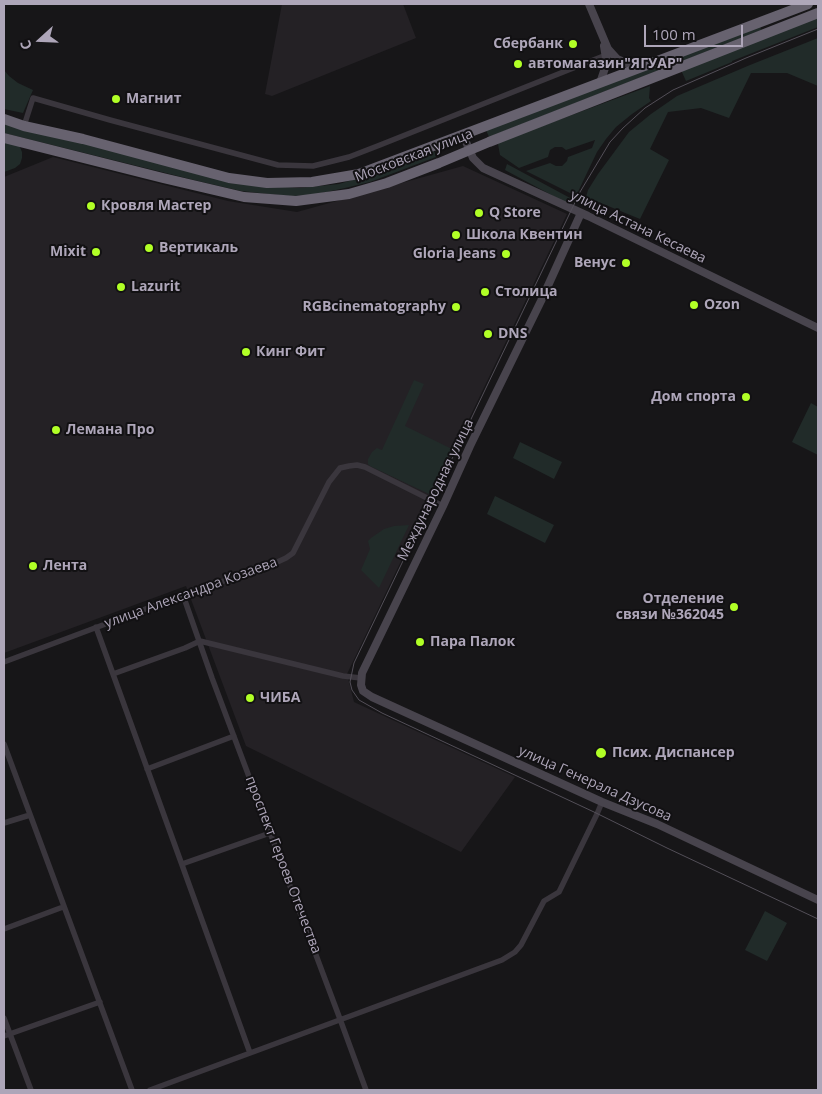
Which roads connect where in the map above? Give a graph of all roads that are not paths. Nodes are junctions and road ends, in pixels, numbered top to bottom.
1 (589, 4) edge
2 (808, 4) edge
3 (818, 13) edge
4 (602, 35) junction
5 (606, 56) junction
6 (637, 68) junction
7 (600, 83) junction
8 (4, 119) edge
9 (24, 126) junction
10 (464, 135) junction
11 (4, 138) edge
12 (470, 150) junction
13 (581, 213) junction
14 (818, 328) edge
15 (443, 506) junction
16 (183, 595) junction
17 (96, 627) junction
18 (200, 641) junction
19 (4, 662) edge
20 (113, 674) junction
21 (361, 678) junction
22 (234, 736) junction
23 (4, 744) edge
24 (147, 769) junction
25 (602, 802) junction
26 (30, 814) junction
27 (4, 823) edge
28 (270, 833) junction
29 (182, 864) junction
30 (818, 900) edge
31 (64, 907) junction
32 (4, 929) edge
33 (100, 1002) junction
34 (4, 1018) edge
35 (340, 1019) junction
36 (7, 1035) edge
37 (250, 1053) junction
38 (30, 1090) edge
39 (132, 1090) edge
40 (150, 1090) edge
41 (366, 1090) edge

1 - 4 street
2 - 6 highway, Московская улица
3 - 12 highway, Московская улица
4 - 5 street
4 - 6 street
5 - 7 street
5 - 9 street
6 - 7 highway, Московская улица
7 - 10 highway, Московская улица
8 - 9 highway, Московская улица
9 - 10 highway, Московская улица
10 - 12 street, улица Астана Кесаева
11 - 12 highway, Московская улица
12 - 13 street, улица Астана Кесаева
13 - 14 street, улица Астана Кесаева
13 - 15 street, Международная улица
15 - 16 street, улица Александра Козаева
15 - 21 street, Международная улица
16 - 17 street, улица Александра Козаева
16 - 18 street, проспект Героев Отечества
17 - 19 street, улица Александра Козаева
17 - 20 street
18 - 20 street
18 - 21 street
18 - 22 street, проспект Героев Отечества
20 - 24 street
21 - 25 street, улица Генерала Дзусова
22 - 24 street
22 - 28 street, проспект Героев Отечества
23 - 26 street
24 - 29 street
25 - 30 street, улица Генерала Дзусова
25 - 35 street
26 - 27 street
26 - 31 street
28 - 29 street
28 - 35 street, проспект Героев Отечества
29 - 37 street
31 - 32 street
31 - 33 street
33 - 36 street
33 - 39 street
34 - 36 street
35 - 37 street
35 - 41 street, проспект Героев Отечества
36 - 38 street
37 - 40 street

